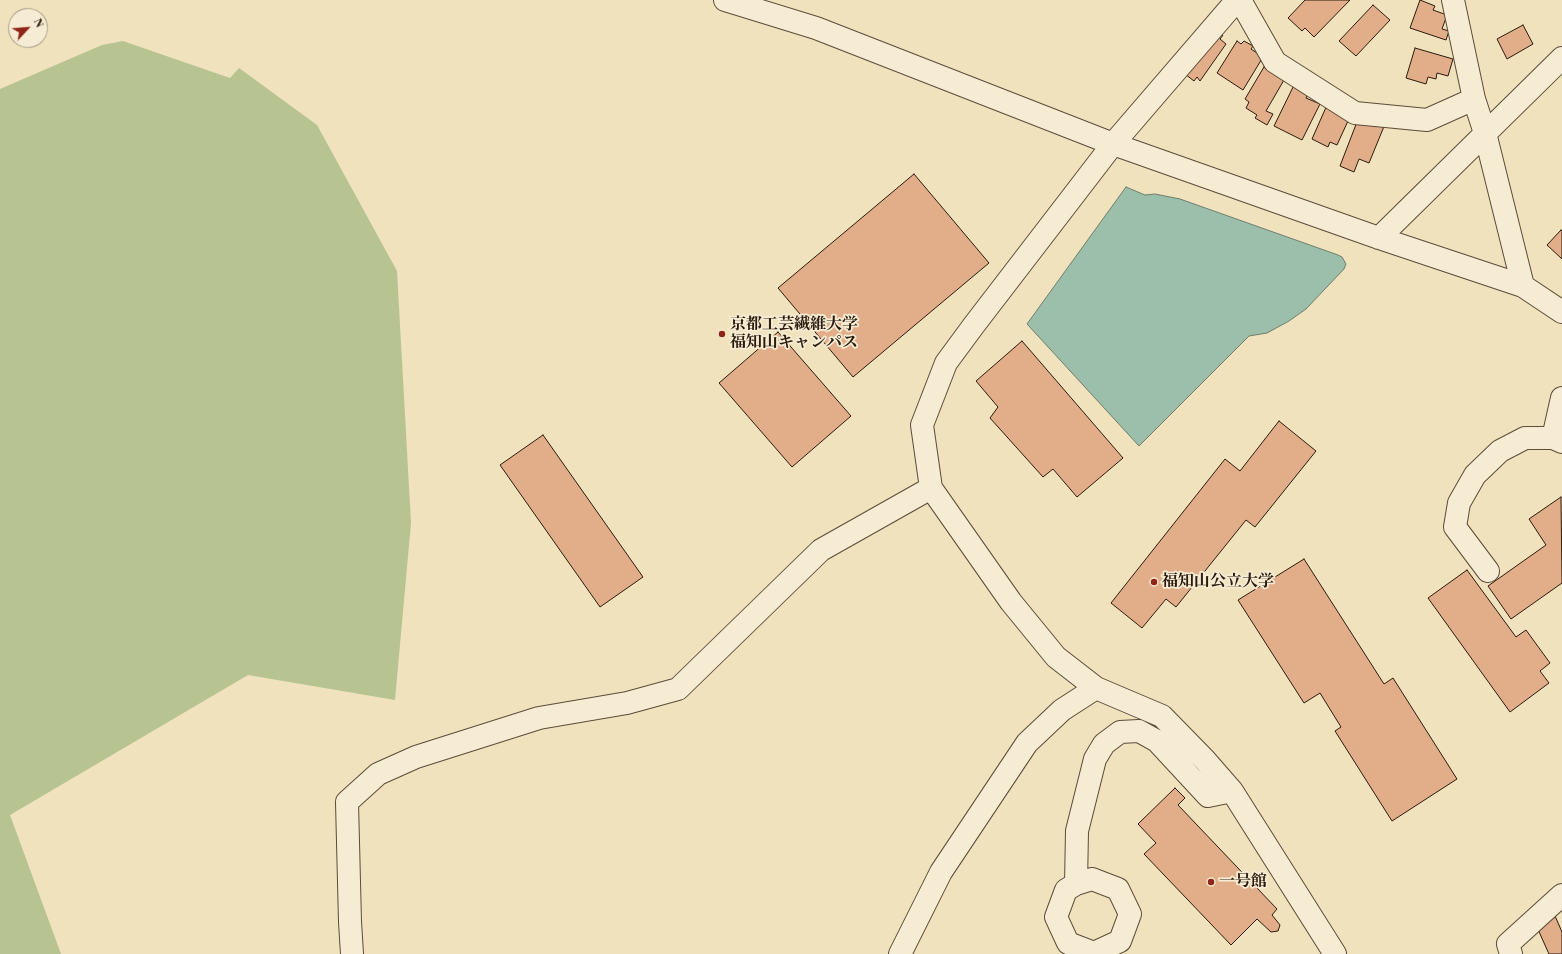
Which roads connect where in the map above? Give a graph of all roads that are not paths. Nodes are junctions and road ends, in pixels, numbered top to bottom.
1 (725, 0) edge
2 (1237, 0) edge
3 (1240, 0) edge
4 (1454, 0) edge
5 (1562, 58) edge
6 (1474, 99) junction
7 (1485, 133) junction
8 (1113, 144) junction
9 (1379, 238) junction
10 (1522, 286) junction
11 (1562, 312) edge
12 (1562, 398) edge
13 (1558, 440) edge
14 (931, 488) junction
15 (1488, 571) dead end
16 (1096, 688) junction
17 (1232, 791) junction
18 (1076, 884) dead end
19 (1562, 896) edge
20 (352, 954) edge
21 (900, 954) edge
22 (1335, 954) edge
23 (1511, 954) edge

1 - 8 street
2 - 8 street
3 - 6 street
4 - 6 street
5 - 7 street
6 - 7 street
7 - 9 street
7 - 10 street
8 - 9 street
8 - 14 street
9 - 10 street
10 - 11 street
12 - 13 street
13 - 15 street
14 - 16 street
14 - 20 street
16 - 17 street
16 - 21 street
17 - 18 street
17 - 22 street
19 - 23 street

